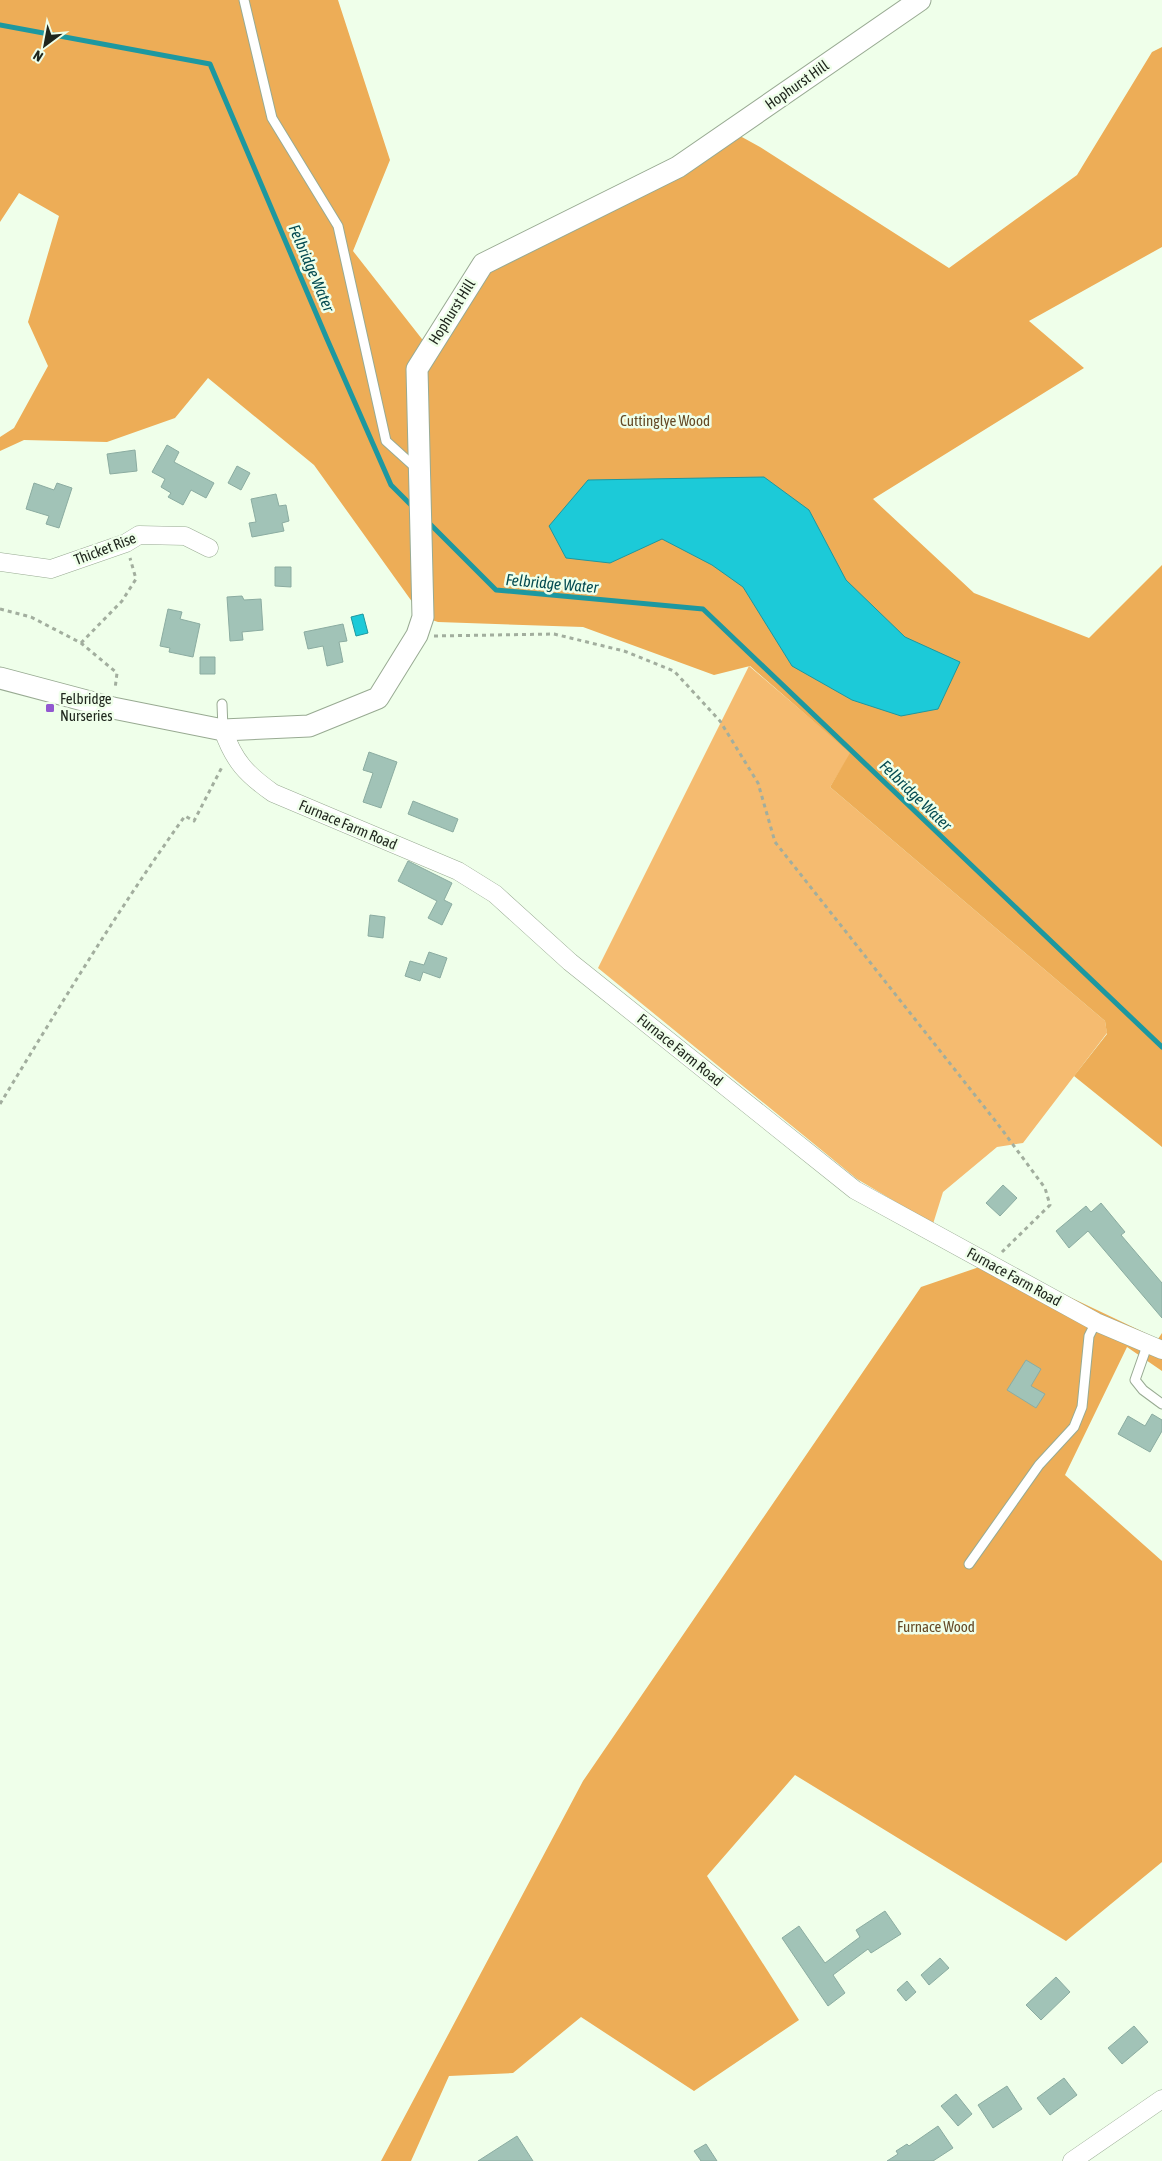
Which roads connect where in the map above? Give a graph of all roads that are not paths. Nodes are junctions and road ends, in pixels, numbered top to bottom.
1 (244, 0) edge
2 (920, 0) edge
3 (421, 472) junction
4 (208, 548) dead end
5 (0, 562) edge
6 (0, 678) edge
7 (222, 704) dead end
8 (223, 730) junction
9 (1096, 1322) junction
10 (1155, 1347) edge
11 (1162, 1404) edge
12 (969, 1564) dead end
13 (1162, 2099) edge
14 (1072, 2161) edge

1 - 3 lane
2 - 3 street, Hophurst Hill
3 - 8 street, Hophurst Hill
4 - 5 street, Thicket Rise
6 - 8 street, Hophurst Hill
7 - 8 lane
8 - 9 street, Furnace Farm Road
9 - 10 street, Furnace Farm Road
9 - 12 lane
10 - 11 lane
13 - 14 street

